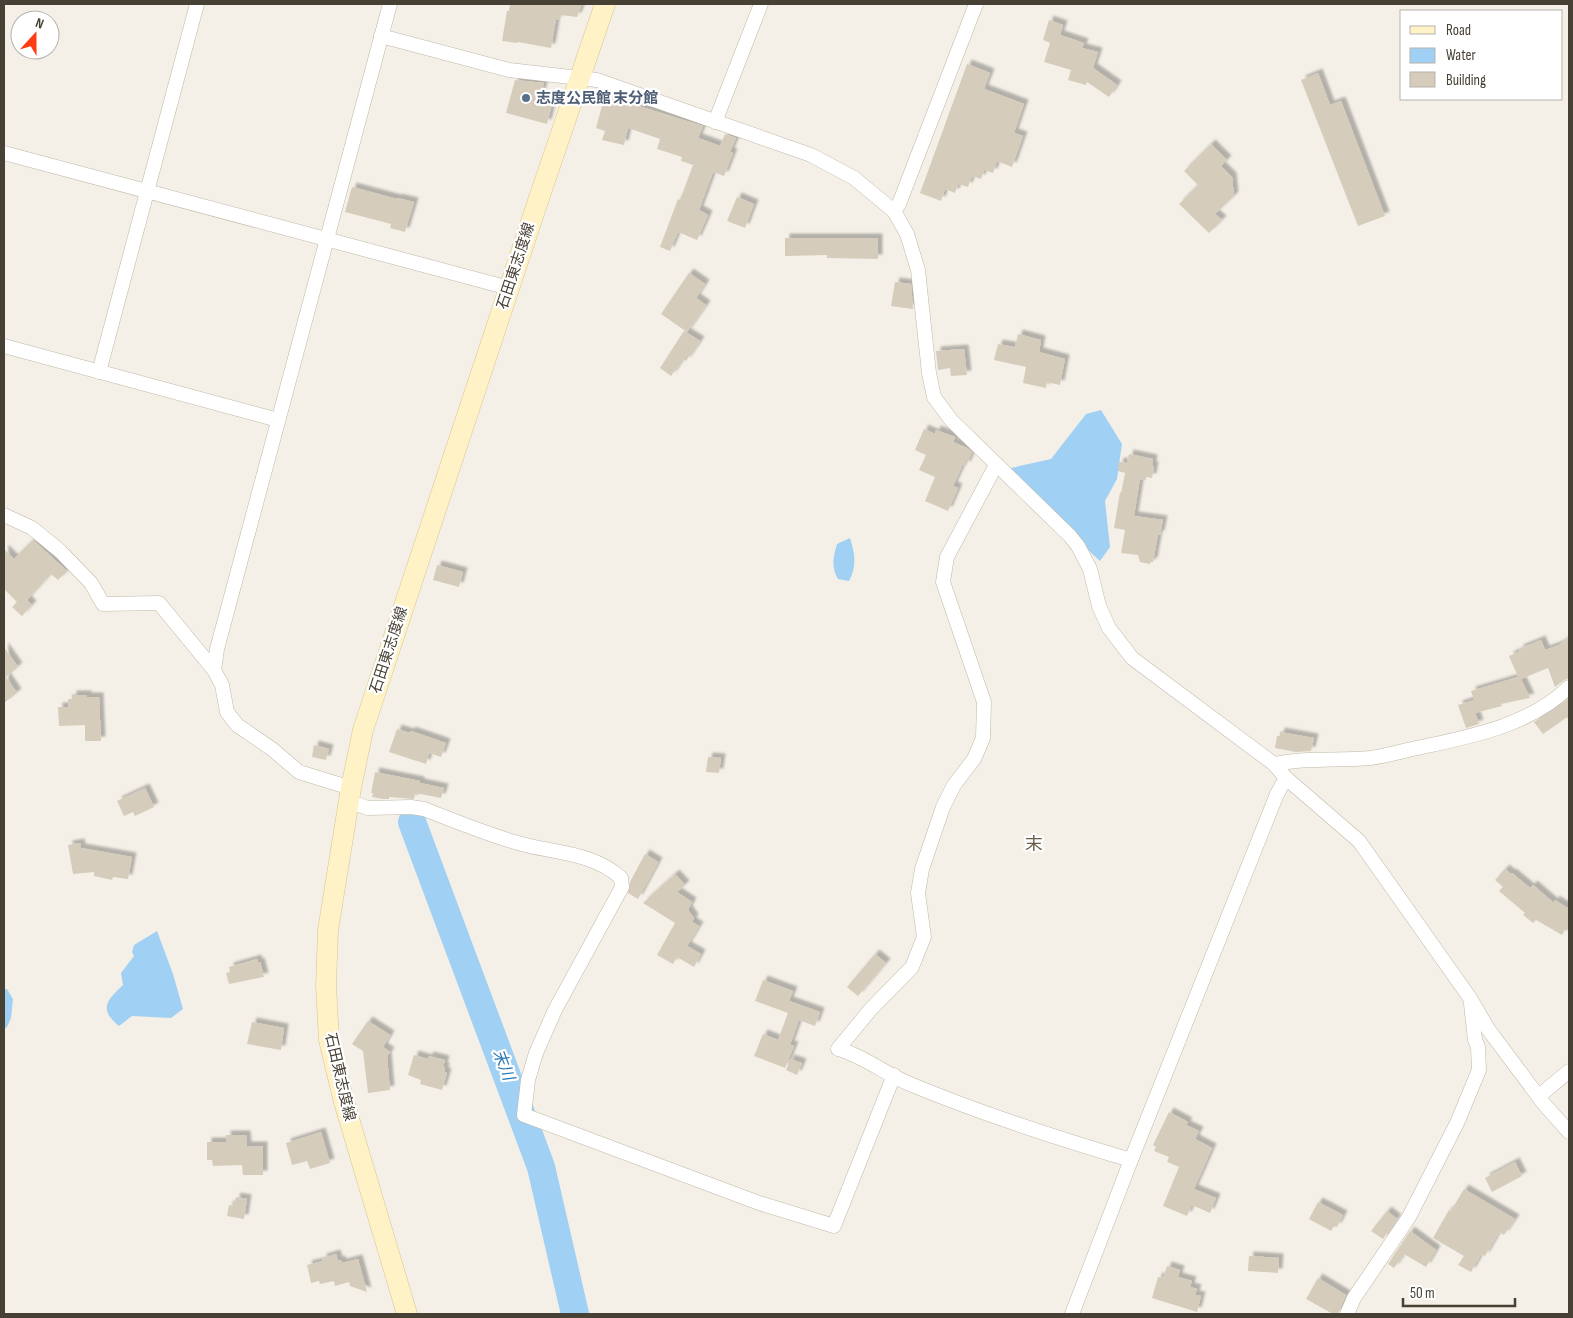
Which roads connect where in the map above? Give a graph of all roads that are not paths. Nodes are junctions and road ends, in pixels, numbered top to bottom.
1 (197, 4) edge
2 (390, 4) edge
3 (605, 4) edge
4 (761, 4) edge
5 (976, 4) edge
6 (381, 36) junction
7 (580, 78) junction
8 (715, 122) junction
9 (4, 154) edge
10 (147, 191) junction
11 (894, 211) junction
12 (327, 239) junction
13 (509, 288) junction
14 (4, 346) edge
15 (99, 372) junction
16 (278, 420) junction
17 (996, 465) junction
18 (4, 514) edge
19 (214, 670) junction
20 (1569, 687) edge
21 (1274, 764) junction
22 (1286, 778) junction
23 (350, 795) junction
24 (1470, 998) junction
25 (1569, 1071) edge
26 (894, 1075) junction
27 (1538, 1096) junction
28 (1569, 1132) edge
29 (1131, 1160) junction
30 (407, 1314) edge
31 (1072, 1314) edge
32 (1347, 1314) edge

1 - 10 street
2 - 6 street
3 - 7 main road, 石田東志度線
4 - 8 street
5 - 11 street
6 - 7 street
6 - 12 street
7 - 8 street
7 - 13 main road, 石田東志度線
8 - 11 street
9 - 10 street
10 - 12 street
10 - 15 street
11 - 17 street
12 - 13 street
12 - 16 street
13 - 23 main road, 石田東志度線
14 - 15 street
15 - 16 street
16 - 19 street
17 - 21 street
17 - 26 street
18 - 19 street
19 - 23 street
20 - 21 street
21 - 22 street
22 - 24 street
22 - 29 street
23 - 26 street
23 - 30 main road, 石田東志度線
24 - 27 street
24 - 32 street
25 - 27 street
26 - 29 street
27 - 28 street
29 - 31 street

